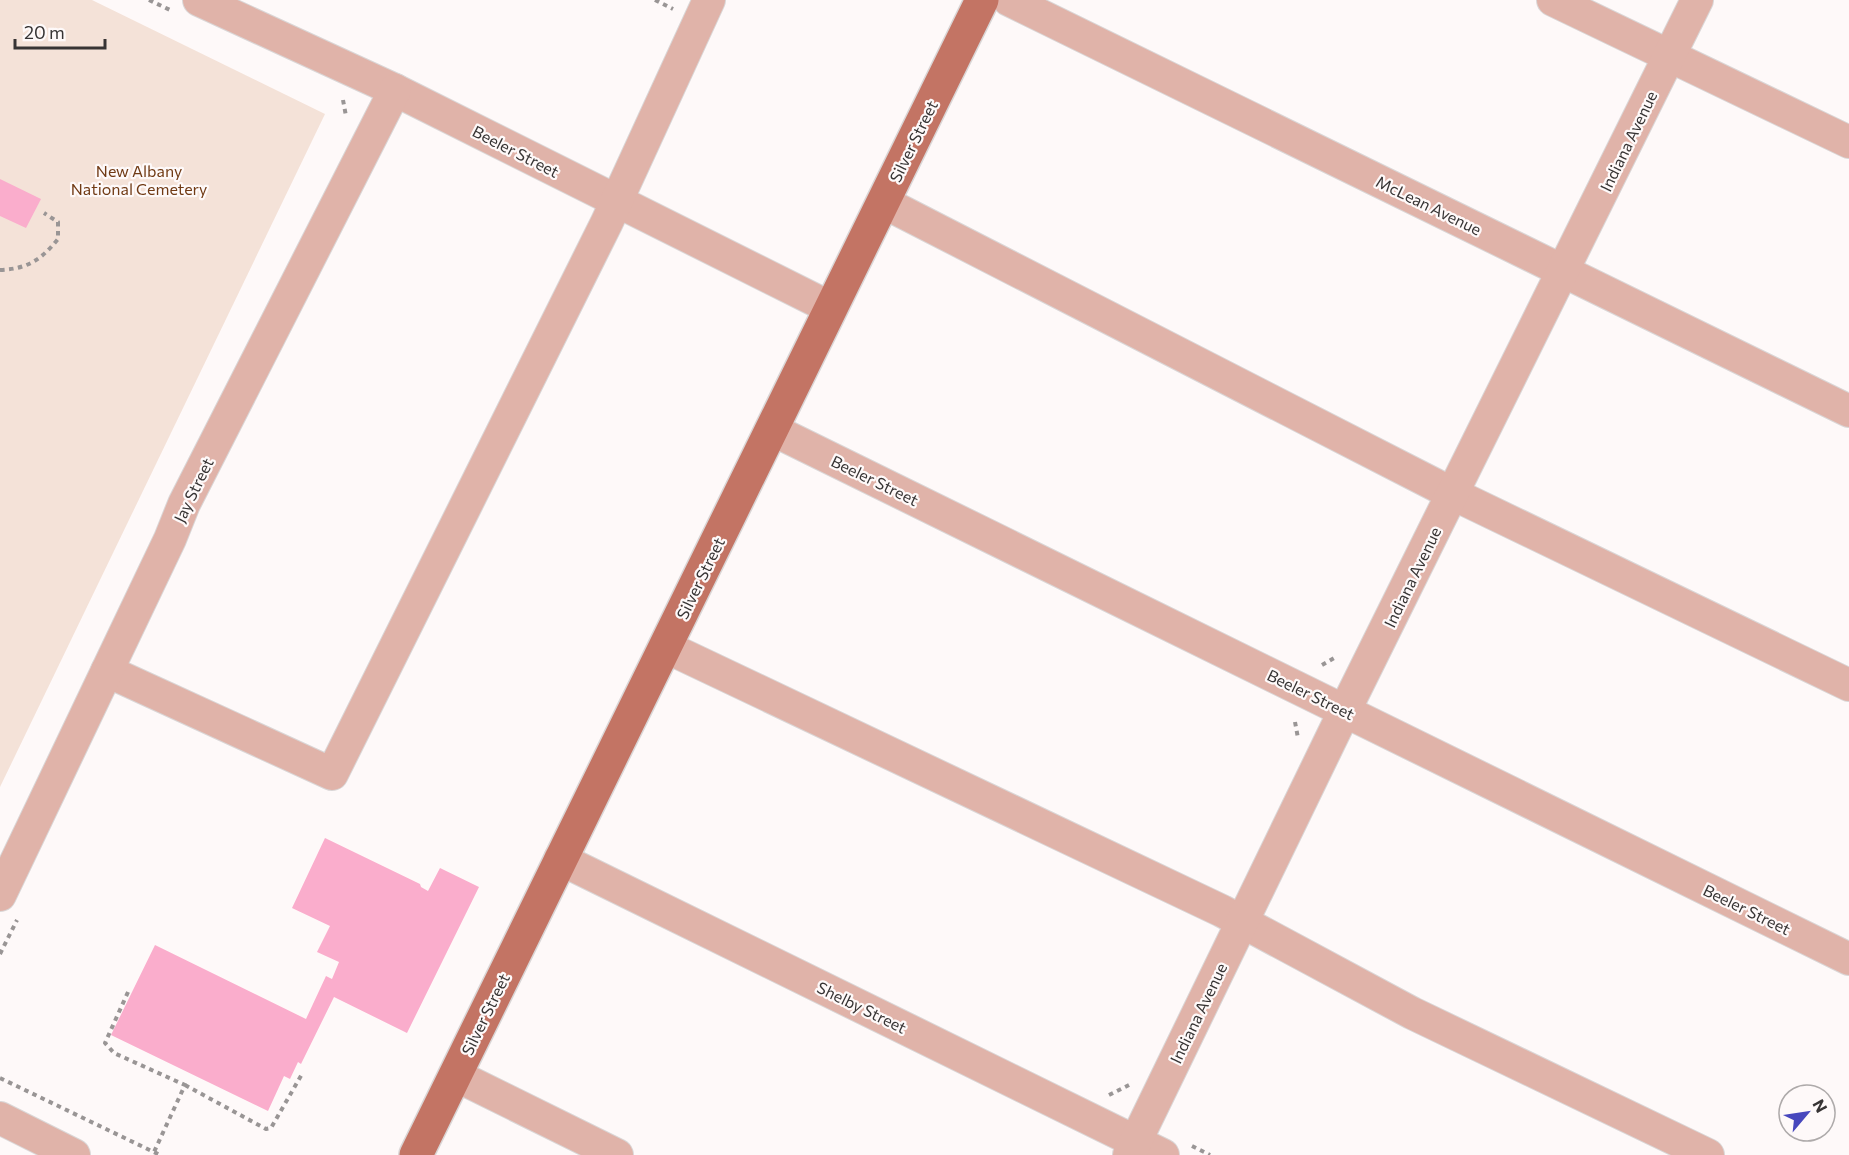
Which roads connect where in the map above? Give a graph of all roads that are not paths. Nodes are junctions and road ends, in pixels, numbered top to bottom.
1 (199, 0) edge
2 (709, 0) edge
3 (982, 0) edge
4 (1009, 0) edge
5 (1553, 0) edge
6 (1697, 0) edge
7 (1670, 56) junction
8 (395, 90) junction
9 (1849, 142) edge
10 (617, 201) junction
11 (883, 202) junction
12 (1565, 271) junction
13 (831, 308) junction
14 (1849, 411) edge
15 (773, 430) junction
16 (1453, 494) junction
17 (666, 647) junction
18 (107, 671) junction
19 (1849, 685) edge
20 (1345, 710) junction
21 (560, 859) junction
22 (10, 905) edge
23 (1243, 922) junction
24 (1849, 959) edge
25 (455, 1075) junction
26 (0, 1118) edge
27 (1154, 1148) edge
28 (74, 1155) edge
29 (416, 1155) edge
30 (617, 1155) edge
31 (1708, 1155) edge

1 - 8 street, Beeler Street
2 - 10 street
3 - 11 main road, Silver Street
4 - 12 street, McLean Avenue
5 - 7 street
6 - 7 street, Indiana Avenue
7 - 9 street
7 - 12 street, Indiana Avenue
8 - 10 street, Beeler Street
8 - 18 street, Jay Street
10 - 13 street, Beeler Street
10 - 18 street
11 - 13 main road, Silver Street
11 - 16 street
12 - 14 street, McLean Avenue
12 - 16 street, Indiana Avenue
13 - 15 main road, Silver Street
15 - 17 main road, Silver Street
15 - 20 street, Beeler Street
16 - 19 street
16 - 20 street, Indiana Avenue
17 - 21 main road, Silver Street
17 - 23 street
18 - 22 street, Jay Street
20 - 23 street, Indiana Avenue
20 - 24 street, Beeler Street
21 - 25 main road, Silver Street
21 - 27 street, Shelby Street
23 - 27 street, Indiana Avenue
23 - 31 street
25 - 29 main road, Silver Street
25 - 30 street
26 - 28 street

